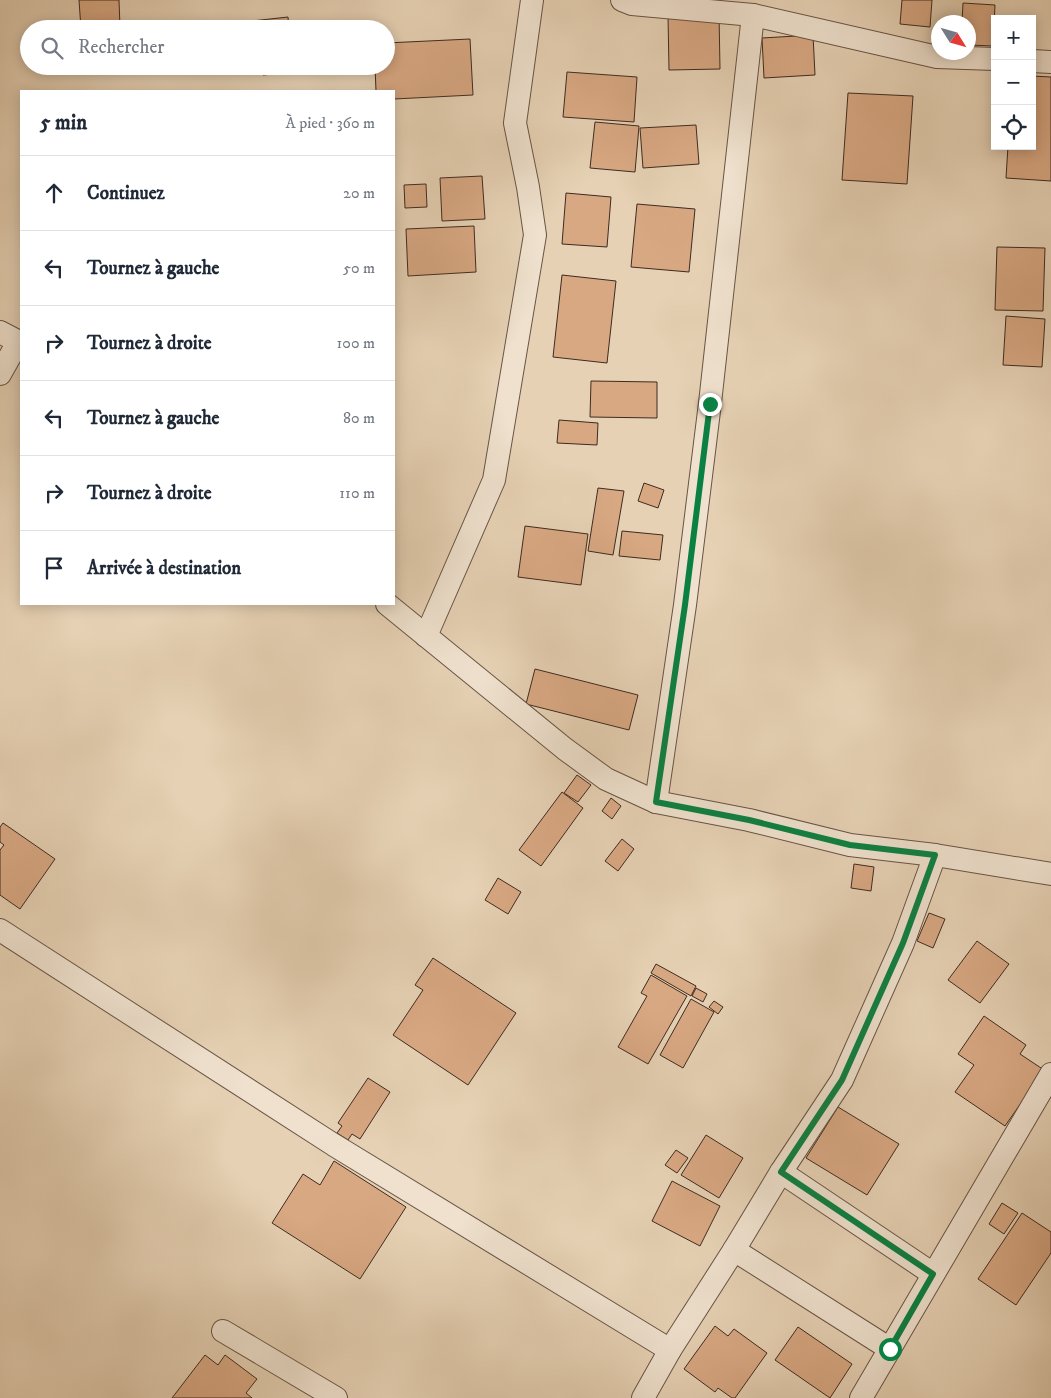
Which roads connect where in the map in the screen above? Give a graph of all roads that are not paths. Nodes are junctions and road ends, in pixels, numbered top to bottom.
1 (532, 0) edge
2 (622, 0) edge
3 (753, 16) junction
4 (991, 59) edge
5 (1036, 61) edge
6 (1051, 62) edge
7 (13, 339) edge
8 (0, 374) edge
9 (388, 605) edge
10 (426, 636) junction
11 (656, 802) junction
12 (935, 855) junction
13 (1051, 874) edge
14 (0, 930) edge
15 (1051, 1074) edge
16 (781, 1172) junction
17 (734, 1250) junction
18 (933, 1274) junction
19 (223, 1331) dead end
20 (890, 1349) junction
21 (670, 1350) junction
22 (336, 1398) edge
23 (643, 1398) edge
24 (861, 1398) edge

1 - 10 street
2 - 3 street
3 - 4 street
3 - 11 street
5 - 6 street
7 - 8 street
9 - 10 street
10 - 11 street
11 - 12 street
12 - 13 street
12 - 16 street
14 - 21 street
15 - 18 street
16 - 17 street
16 - 18 street
17 - 20 street
17 - 21 street
18 - 20 street
19 - 22 street
20 - 24 street
21 - 23 street

